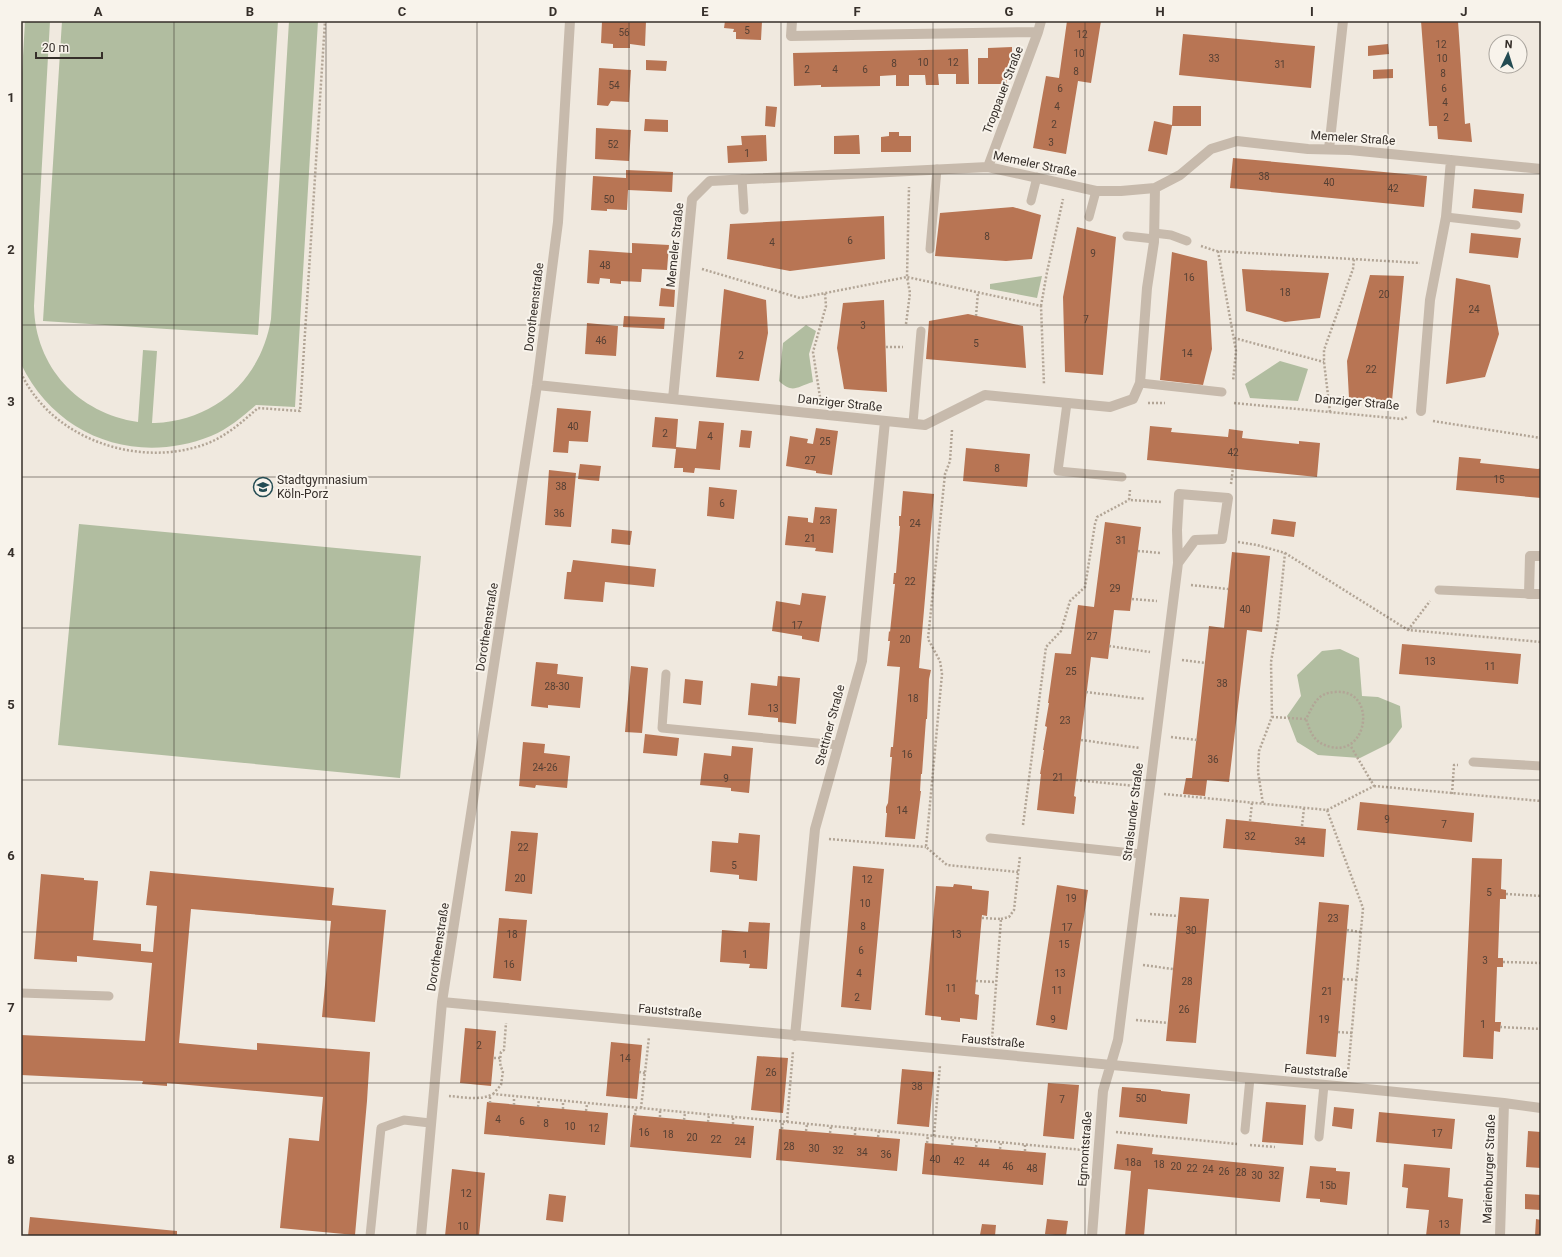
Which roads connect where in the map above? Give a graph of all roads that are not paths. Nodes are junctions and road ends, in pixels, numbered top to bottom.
1 (570, 21) edge
2 (792, 21) edge
3 (1040, 21) edge
4 (1343, 21) edge
5 (1038, 32) junction
6 (1329, 149) junction
7 (1451, 160) junction
8 (988, 167) junction
9 (937, 169) junction
10 (1541, 169) edge
11 (1037, 177) junction
12 (742, 179) junction
13 (1155, 188) junction
14 (1096, 191) junction
15 (1031, 201) dead end
16 (744, 210) dead end
17 (1089, 217) dead end
18 (1446, 217) junction
19 (1516, 225) dead end
20 (1127, 236) dead end
21 (1154, 236) junction
22 (1187, 241) road end
23 (930, 249) dead end
24 (921, 331) dead end
25 (1140, 383) junction
26 (537, 385) junction
27 (1222, 392) dead end
28 (674, 399) junction
29 (1067, 403) junction
30 (1421, 411) road end
31 (885, 421) junction
32 (913, 423) junction
33 (1122, 478) road end
34 (1541, 556) edge
35 (1178, 559) junction
36 (1439, 590) road end
37 (1529, 594) junction
38 (1541, 594) edge
39 (666, 674) dead end
40 (838, 745) junction
41 (1473, 762) road end
42 (1541, 766) edge
43 (990, 838) dead end
44 (1141, 854) junction
45 (21, 993) edge
46 (109, 996) dead end
47 (442, 1002) junction
48 (795, 1036) junction
49 (1111, 1065) junction
50 (1250, 1078) junction
51 (1324, 1085) junction
52 (1504, 1103) junction
53 (1541, 1108) edge
54 (430, 1123) junction
55 (1245, 1130) dead end
56 (1319, 1137) dead end
57 (370, 1236) edge
58 (421, 1236) edge
59 (1092, 1236) edge
60 (1500, 1236) edge

1 - 26 street, Dorotheenstraße
2 - 5 street
3 - 5 street, Troppauer Straße
4 - 6 street
5 - 8 street, Troppauer Straße
6 - 7 street, Memeler Straße
6 - 13 street, Memeler Straße
7 - 10 street, Memeler Straße
7 - 18 street
8 - 9 street, Memeler Straße
8 - 11 street, Memeler Straße
9 - 12 street, Memeler Straße
9 - 23 lane
11 - 14 street, Memeler Straße
11 - 15 lane
12 - 16 lane
12 - 28 street, Memeler Straße
13 - 14 street, Memeler Straße
13 - 21 street
14 - 17 lane
18 - 19 lane
18 - 30 street
20 - 21 lane
21 - 22 lane
21 - 25 street
24 - 32 lane
25 - 27 lane
25 - 29 street, Danziger Straße
26 - 28 street, Danziger Straße
26 - 47 street, Dorotheenstraße
28 - 31 street, Danziger Straße
29 - 32 street, Danziger Straße
29 - 33 lane
31 - 32 street, Danziger Straße
31 - 40 street, Stettiner Straße
34 - 37 street
35 - 35 street, Stralsunder Straße
35 - 44 street, Stralsunder Straße
36 - 37 lane
37 - 38 street
39 - 40 lane
40 - 48 street, Stettiner Straße
41 - 42 lane
43 - 44 lane
44 - 49 street, Stralsunder Straße
45 - 46 lane
47 - 48 street, Fauststraße
47 - 54 street, Dorotheenstraße
48 - 49 street, Fauststraße
49 - 50 street, Fauststraße
49 - 59 street, Egmontstraße
50 - 51 street, Fauststraße
50 - 55 lane
51 - 52 street, Fauststraße
51 - 56 lane
52 - 53 street, Fauststraße
52 - 60 street, Marienburger Straße
54 - 57 lane
54 - 58 street, Dorotheenstraße

